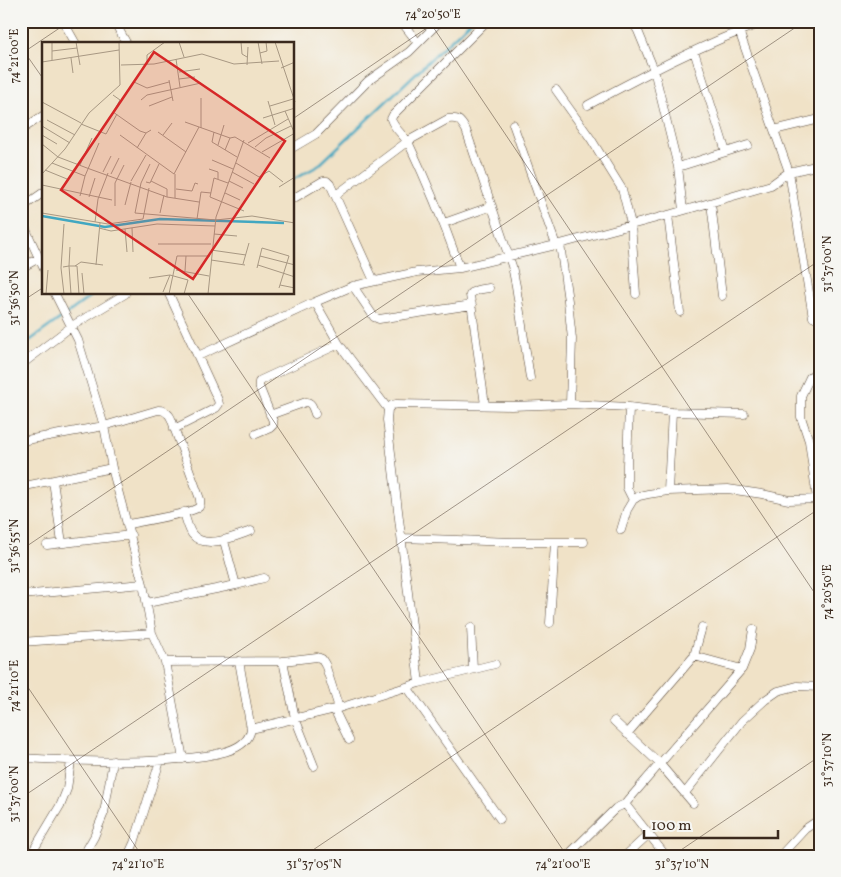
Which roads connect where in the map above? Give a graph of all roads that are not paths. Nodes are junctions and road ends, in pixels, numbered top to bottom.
1 (63, 21) edge
2 (114, 21) edge
3 (401, 21) edge
4 (440, 21) edge
5 (487, 21) edge
6 (632, 21) edge
7 (767, 21) edge
8 (739, 31) junction
9 (75, 42) edge
10 (126, 42) edge
11 (418, 43) junction
12 (694, 51) junction
13 (654, 70) junction
14 (556, 90) dead end
15 (588, 105) dead end
16 (42, 116) edge
17 (820, 119) edge
18 (513, 124) dead end
19 (21, 130) edge
20 (774, 130) junction
21 (408, 141) junction
22 (748, 145) dead end
23 (295, 146) edge
24 (726, 152) junction
25 (820, 165) edge
26 (678, 168) junction
27 (789, 172) junction
28 (42, 193) edge
29 (336, 195) junction
30 (295, 197) edge
31 (711, 203) junction
32 (492, 206) junction
33 (21, 208) edge
34 (684, 210) junction
35 (668, 215) junction
36 (21, 219) edge
37 (444, 223) junction
38 (631, 224) junction
39 (558, 244) junction
40 (508, 257) junction
41 (38, 258) junction
42 (42, 265) edge
43 (21, 268) edge
44 (460, 268) junction
45 (374, 281) junction
46 (353, 286) junction
47 (490, 288) dead end
48 (636, 294) dead end
49 (123, 295) edge
50 (169, 295) edge
51 (722, 296) dead end
52 (58, 297) edge
53 (315, 302) junction
54 (472, 305) junction
55 (680, 312) dead end
56 (813, 317) dead end
57 (69, 323) junction
58 (339, 344) junction
59 (198, 356) junction
60 (21, 365) edge
61 (820, 369) edge
62 (530, 378) dead end
63 (570, 404) junction
64 (485, 405) junction
65 (629, 407) junction
66 (388, 409) junction
67 (672, 412) junction
68 (270, 414) junction
69 (315, 414) dead end
70 (744, 414) dead end
71 (104, 426) junction
72 (174, 429) junction
73 (256, 434) dead end
74 (21, 441) edge
75 (112, 468) junction
76 (53, 481) junction
77 (25, 486) dead end
78 (668, 491) junction
79 (818, 499) edge
80 (633, 500) junction
81 (184, 512) junction
82 (128, 524) junction
83 (621, 530) dead end
84 (251, 531) dead end
85 (131, 535) junction
86 (402, 538) junction
87 (224, 541) junction
88 (555, 542) junction
89 (584, 542) dead end
90 (62, 543) junction
91 (47, 545) dead end
92 (264, 578) dead end
93 (143, 584) junction
94 (236, 585) junction
95 (21, 596) edge
96 (146, 603) junction
97 (550, 623) dead end
98 (472, 627) dead end
99 (702, 627) dead end
100 (753, 629) dead end
101 (152, 633) junction
102 (21, 642) edge
103 (694, 656) junction
104 (239, 661) junction
105 (283, 661) junction
106 (165, 662) junction
107 (495, 664) dead end
108 (473, 669) junction
109 (742, 669) junction
110 (419, 683) junction
111 (407, 687) junction
112 (820, 687) edge
113 (336, 708) junction
114 (295, 718) junction
115 (614, 721) dead end
116 (251, 729) junction
117 (627, 734) junction
118 (349, 740) dead end
119 (21, 758) edge
120 (183, 759) junction
121 (71, 761) junction
122 (113, 761) junction
123 (160, 761) junction
124 (659, 763) junction
125 (314, 766) dead end
126 (685, 793) junction
127 (693, 803) dead end
128 (625, 804) junction
129 (500, 819) dead end
130 (820, 819) edge
131 (649, 834) junction
132 (30, 856) edge
133 (82, 856) edge
134 (128, 856) edge
135 (567, 856) edge
136 (625, 856) edge
137 (666, 856) edge
138 (780, 856) edge

1 - 9 street
2 - 10 street
3 - 11 street
4 - 11 street
5 - 21 street
6 - 13 street
7 - 8 street
8 - 12 street
8 - 20 street
11 - 23 street
12 - 13 street
12 - 24 street
13 - 15 street
13 - 26 street
14 - 38 street
16 - 19 street
17 - 20 street
18 - 39 street
20 - 27 street
21 - 29 street
21 - 32 street
21 - 37 street
22 - 24 street
24 - 26 street
25 - 27 street
26 - 34 street
27 - 31 street
27 - 56 street
28 - 33 street
29 - 30 street
29 - 45 street
31 - 34 street
31 - 51 street
32 - 37 street
32 - 40 street
34 - 35 street
35 - 38 street
35 - 55 street
36 - 41 street
37 - 44 street
38 - 39 street
38 - 48 street
39 - 40 street
39 - 63 street
40 - 44 street
40 - 62 street
41 - 42 street
41 - 43 street
44 - 45 street
45 - 46 street
46 - 53 street
46 - 54 street
47 - 54 street
49 - 57 street
50 - 59 street
52 - 57 street
53 - 58 street
53 - 59 street
54 - 64 street
57 - 60 street
57 - 71 street
58 - 66 street
58 - 68 street
59 - 72 street
61 - 79 street
63 - 64 street
63 - 65 street
64 - 66 street
65 - 67 street
65 - 80 street
66 - 86 street
67 - 70 street
67 - 78 street
68 - 69 street
68 - 73 street
71 - 72 street
71 - 74 street
71 - 75 street
72 - 81 street
75 - 76 street
75 - 82 street
76 - 77 street
76 - 90 street
78 - 79 street
78 - 80 street
80 - 83 street
81 - 82 street
81 - 87 street
82 - 85 street
84 - 87 street
85 - 90 street
85 - 93 street
86 - 88 street
86 - 110 street
87 - 94 street
88 - 89 street
88 - 97 street
90 - 91 street
92 - 94 street
93 - 95 street
93 - 96 street
94 - 96 street
96 - 101 street
98 - 108 street
99 - 103 street
100 - 109 street
101 - 102 street
101 - 106 street
103 - 109 street
103 - 117 street
104 - 105 street
104 - 106 street
104 - 116 street
105 - 113 street
105 - 114 street
106 - 120 street
107 - 108 street
108 - 110 street
109 - 124 street
110 - 111 street
111 - 113 street
111 - 129 street
112 - 126 street
113 - 114 street
113 - 118 street
114 - 116 street
114 - 125 street
115 - 117 street
116 - 120 street
117 - 124 street
119 - 121 street
120 - 123 street
121 - 122 street
121 - 132 street
122 - 123 street
122 - 133 street
123 - 134 street
124 - 126 street
124 - 128 street
126 - 127 street
128 - 131 street
128 - 135 street
130 - 138 street
131 - 136 street
131 - 137 street

